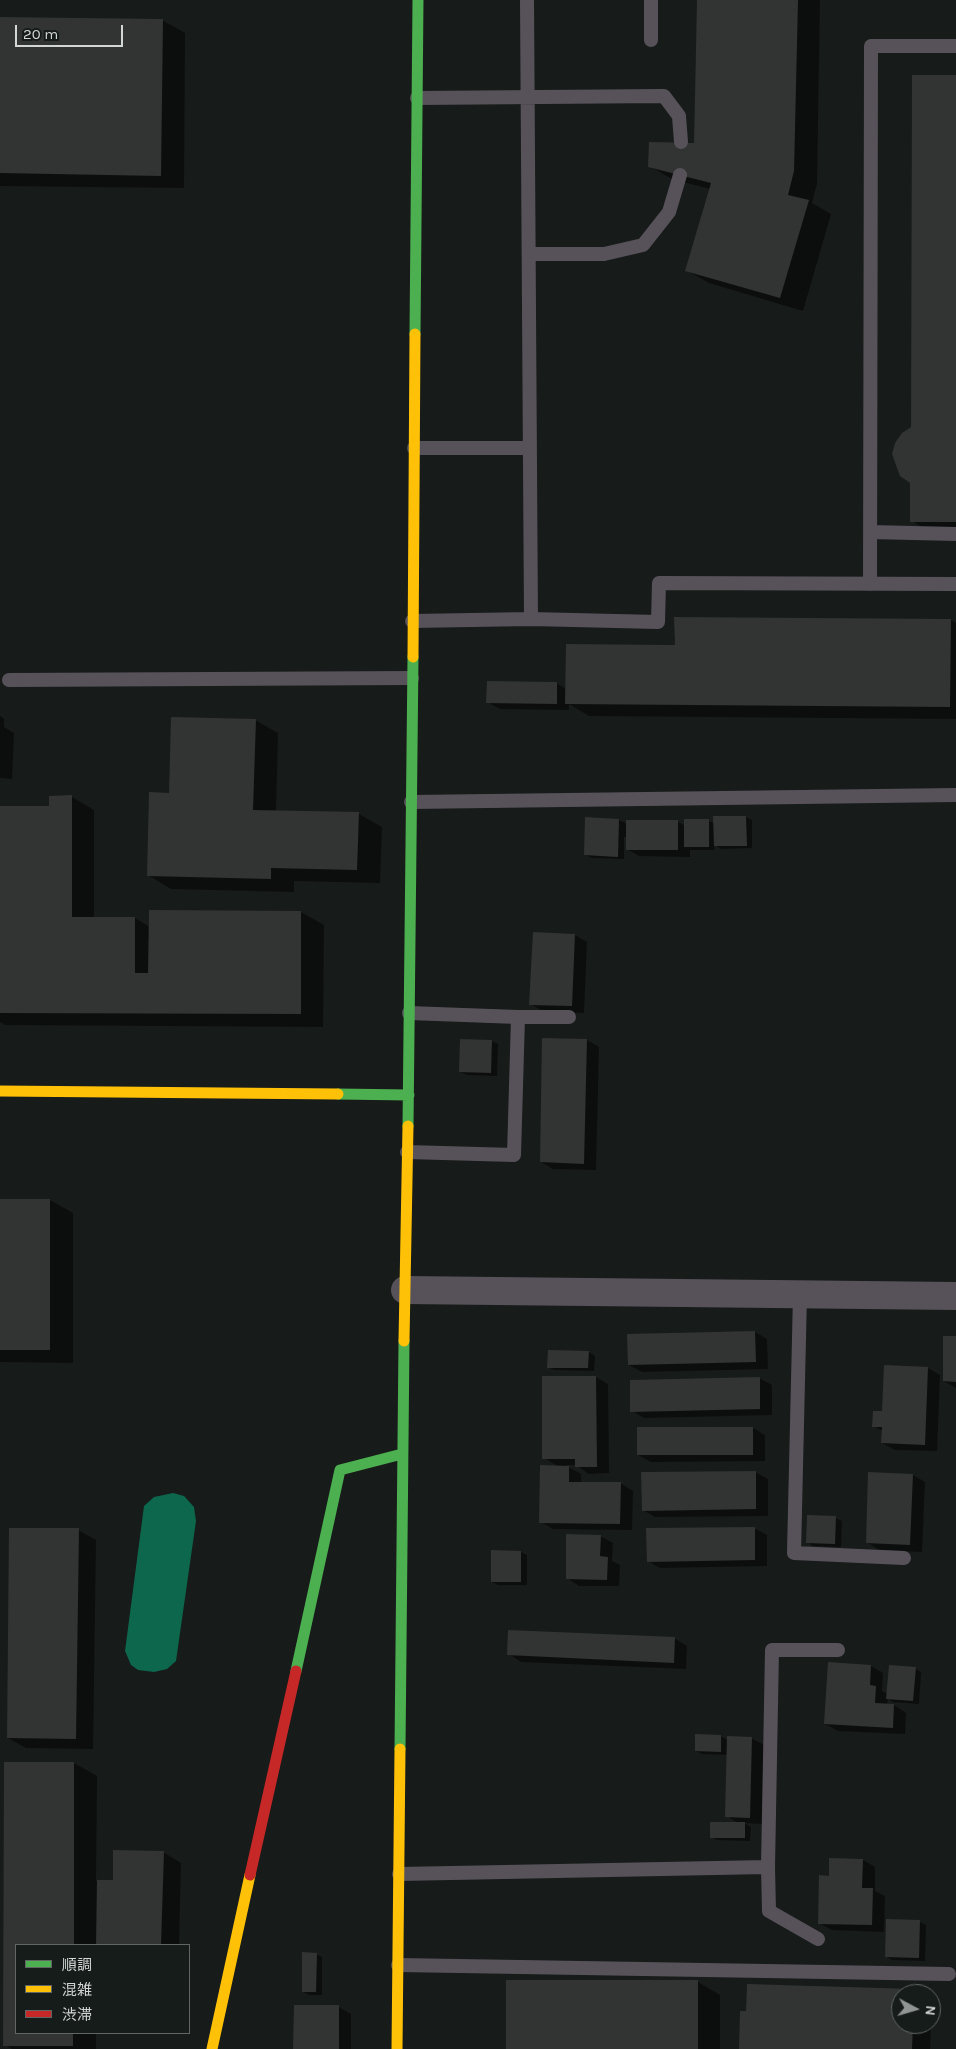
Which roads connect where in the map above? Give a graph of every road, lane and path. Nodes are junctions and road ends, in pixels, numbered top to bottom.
1 (418, 0) edge
2 (528, 0) edge
3 (651, 0) edge
4 (651, 40) dead end
5 (956, 46) edge
6 (417, 98) junction
7 (528, 98) junction
8 (681, 142) dead end
9 (680, 175) dead end
10 (529, 254) junction
11 (414, 448) junction
12 (530, 448) junction
13 (870, 532) junction
14 (956, 534) edge
15 (870, 584) junction
16 (956, 584) edge
17 (532, 619) junction
18 (412, 621) junction
19 (412, 678) junction
20 (9, 680) dead end
21 (956, 795) edge
22 (411, 802) junction
23 (409, 1014) junction
24 (518, 1017) junction
25 (569, 1017) dead end
26 (0, 1091) edge
27 (408, 1095) junction
28 (407, 1152) junction
29 (405, 1290) junction
30 (800, 1295) junction
31 (956, 1296) edge
32 (402, 1454) junction
33 (904, 1558) dead end
34 (838, 1650) dead end
35 (768, 1867) junction
36 (399, 1874) junction
37 (818, 1939) dead end
38 (398, 1965) junction
39 (949, 1974) dead end
40 (212, 2049) edge
41 (397, 2049) edge

1 - 6 street
2 - 7 lane
3 - 4 lane
5 - 13 lane
6 - 7 lane
6 - 11 street
7 - 8 lane
7 - 10 lane
9 - 10 lane
10 - 12 lane
11 - 12 lane
11 - 18 street
12 - 17 lane
13 - 14 lane
13 - 15 lane
15 - 16 lane
15 - 17 lane
17 - 18 lane
18 - 19 street
19 - 20 lane
19 - 22 street
21 - 22 lane
22 - 23 street
23 - 24 lane
23 - 27 street
24 - 25 lane
24 - 28 lane
26 - 27 street
27 - 28 street
28 - 29 street
29 - 30 street
29 - 32 street
30 - 31 street
30 - 33 lane
32 - 36 street
32 - 40 street
34 - 35 lane
35 - 36 lane
35 - 37 lane
36 - 38 street
38 - 39 lane
38 - 41 street

